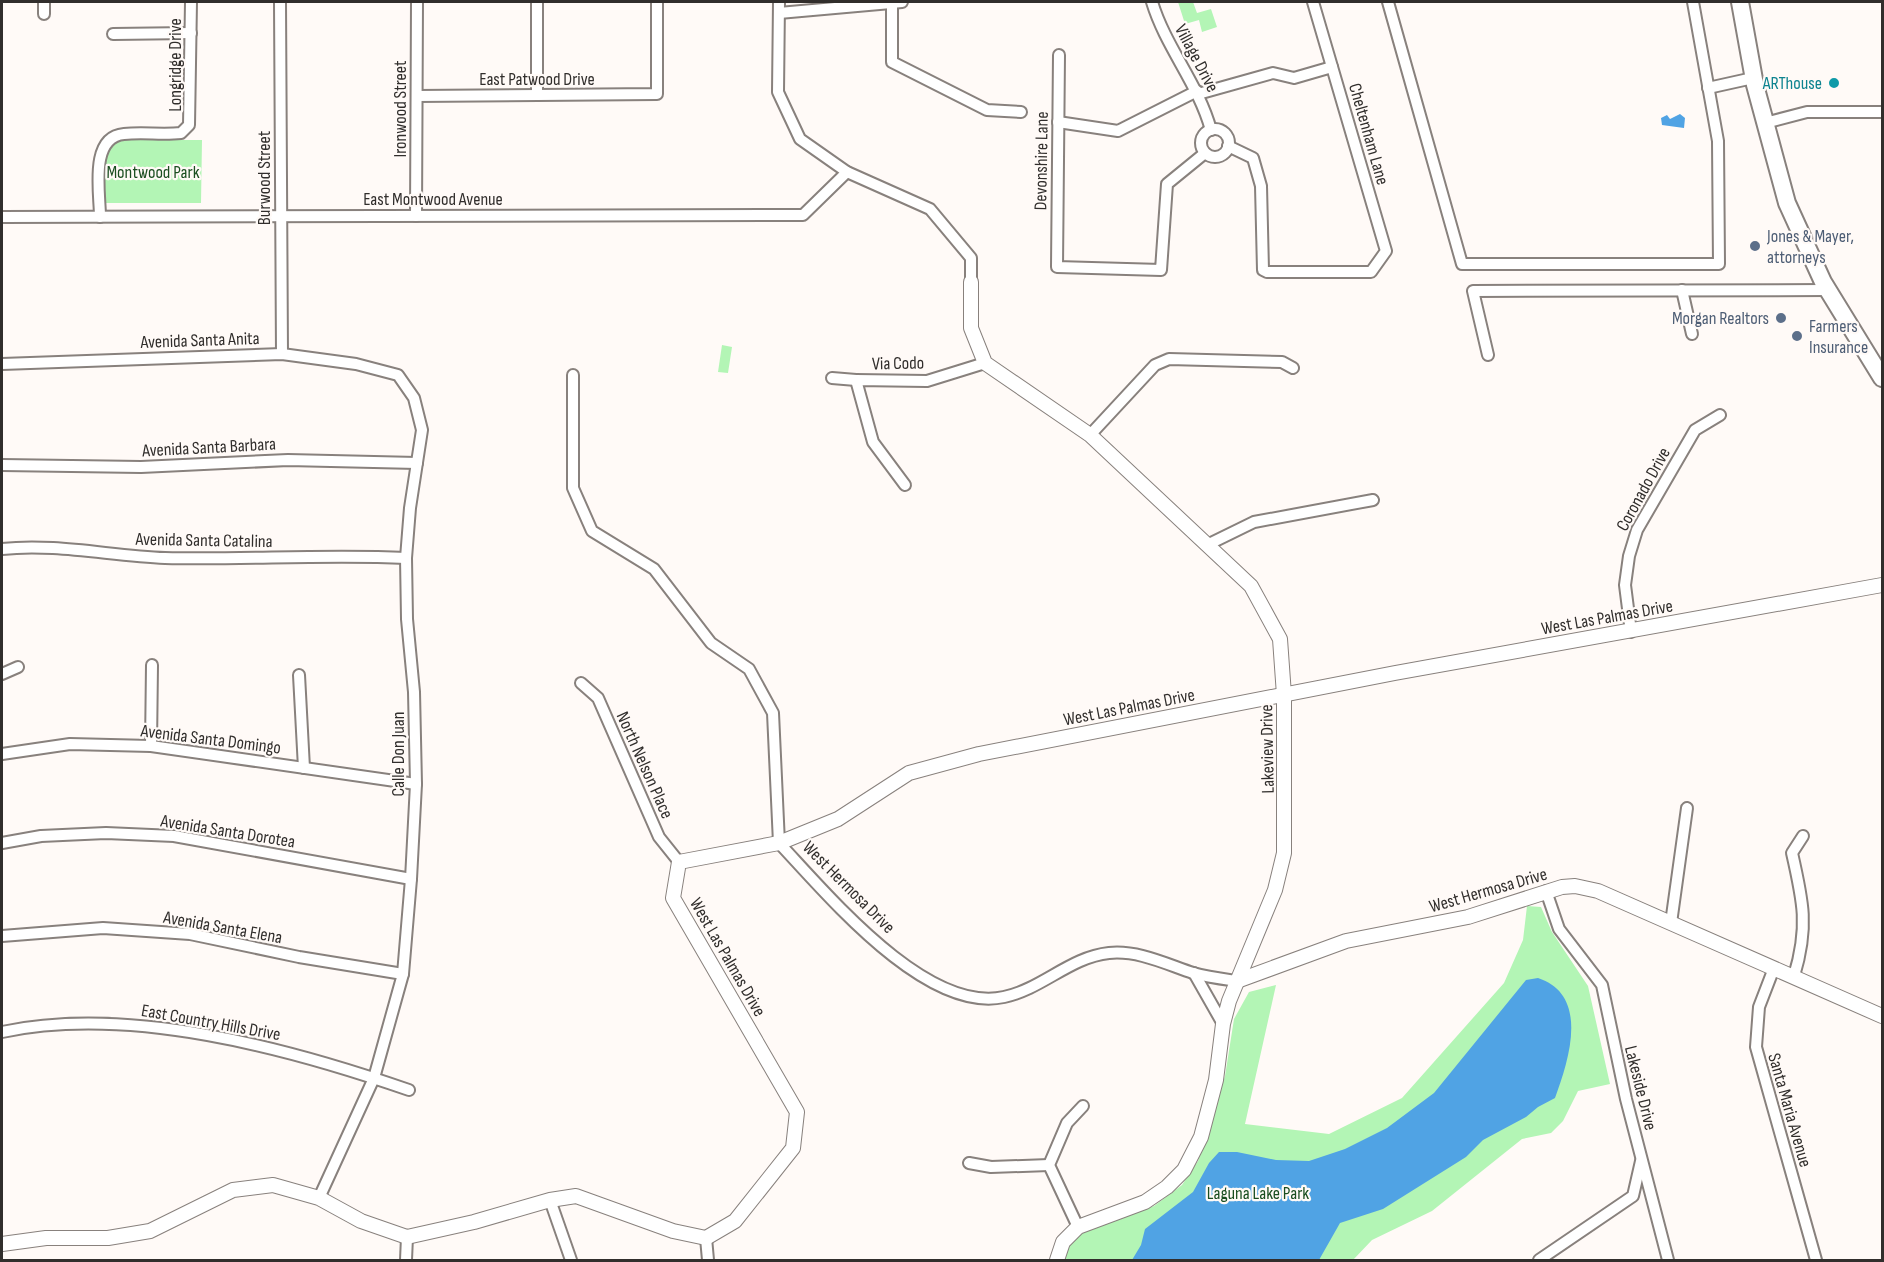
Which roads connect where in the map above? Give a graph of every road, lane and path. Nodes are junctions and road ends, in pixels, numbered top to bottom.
1 (44, 2) edge
2 (191, 2) edge
3 (280, 2) edge
4 (417, 2) edge
5 (537, 2) edge
6 (657, 2) edge
7 (779, 2) edge
8 (892, 2) edge
9 (902, 2) edge
10 (1152, 2) edge
11 (1312, 2) edge
12 (1388, 2) edge
13 (1693, 2) edge
14 (1740, 2) edge
15 (779, 13) junction
16 (44, 14) dead end
17 (191, 33) junction
18 (113, 34) dead end
19 (1059, 55) dead end
20 (1332, 67) junction
21 (1753, 78) junction
22 (1708, 88) junction
23 (1198, 92) junction
24 (537, 95) junction
25 (417, 96) junction
26 (1021, 112) dead end
27 (1882, 112) edge
28 (1058, 122) junction
29 (1765, 123) junction
30 (1211, 130) junction
31 (1228, 146) junction
32 (1205, 153) junction
33 (847, 172) junction
34 (281, 216) junction
35 (416, 216) junction
36 (2, 217) edge
37 (100, 217) junction
38 (971, 282) joint
39 (1682, 290) junction
40 (1828, 290) junction
41 (1692, 334) dead end
42 (282, 354) junction
43 (1488, 355) dead end
44 (985, 363) junction
45 (2, 364) edge
46 (1293, 369) dead end
47 (398, 375) joint
48 (573, 375) dead end
49 (832, 378) dead end
50 (1882, 378) edge
51 (855, 380) junction
52 (1720, 415) dead end
53 (1090, 435) junction
54 (417, 463) junction
55 (2, 465) edge
56 (905, 485) dead end
57 (1373, 500) dead end
58 (1207, 545) junction
59 (2, 549) edge
60 (406, 558) junction
61 (1882, 585) edge
62 (1631, 632) junction
63 (152, 665) dead end
64 (18, 667) dead end
65 (2, 674) edge
66 (299, 675) dead end
67 (581, 682) dead end
68 (1284, 695) junction
69 (151, 746) junction
70 (2, 754) edge
71 (304, 768) junction
72 (416, 784) junction
73 (1687, 808) dead end
74 (1803, 836) dead end
75 (2, 843) edge
76 (779, 843) junction
77 (679, 862) junction
78 (411, 879) junction
79 (1546, 891) junction
80 (1671, 923) junction
81 (2, 936) edge
82 (1774, 968) junction
83 (1194, 973) junction
84 (403, 974) junction
85 (1794, 976) junction
86 (1237, 981) junction
87 (1882, 1016) edge
88 (1223, 1024) junction
89 (2, 1032) edge
90 (374, 1078) junction
91 (409, 1090) dead end
92 (1083, 1106) dead end
93 (1642, 1158) junction
94 (969, 1163) dead end
95 (1048, 1165) junction
96 (319, 1198) junction
97 (550, 1200) junction
98 (1077, 1227) junction
99 (407, 1237) junction
100 (706, 1238) junction
101 (2, 1244) edge
102 (406, 1260) edge
103 (571, 1260) edge
104 (708, 1260) edge
105 (1057, 1260) edge
106 (1539, 1260) edge
107 (1668, 1260) edge
108 (1816, 1260) edge

1 - 16 street
2 - 17 street, Longridge Drive
3 - 34 street, Burwood Street
4 - 25 street, Ironwood Street
5 - 24 street
6 - 24 street, East Patwood Drive
7 - 15 street
8 - 9 street
8 - 15 street
8 - 26 street
10 - 23 street, Village Drive
11 - 20 street, Cheltenham Lane
12 - 22 street
13 - 22 street
14 - 21 main road
15 - 33 street
17 - 18 street
17 - 37 street, Longridge Drive
19 - 28 street, Devonshire Lane
20 - 23 street
20 - 31 street, Cheltenham Lane
21 - 22 street
21 - 29 main road
23 - 28 street
23 - 30 street, Village Drive
24 - 25 street, East Patwood Drive
25 - 35 street, Ironwood Street
27 - 29 street
28 - 32 street, Devonshire Lane
29 - 40 main road
30 - 31 street
30 - 32 street
31 - 32 street
33 - 35 street, East Montwood Avenue
33 - 38 street
34 - 35 street, East Montwood Avenue
34 - 37 street, East Montwood Avenue
34 - 42 street, Burwood Street
36 - 37 street, East Montwood Avenue
38 - 44 street
39 - 40 street
39 - 41 street
39 - 43 street
40 - 50 main road
42 - 45 street, Avenida Santa Anita
42 - 47 street, Avenida Santa Anita
44 - 51 street, Via Codo
44 - 53 street, Lakeview Drive
46 - 53 street
47 - 54 street, Calle Don Juan
48 - 76 street
49 - 51 street
51 - 56 street, Via Codo
52 - 62 street, Coronado Drive
53 - 58 street, Lakeview Drive
54 - 55 street, Avenida Santa Barbara
54 - 60 street, Calle Don Juan
57 - 58 street
58 - 68 street, Lakeview Drive
59 - 60 street, Avenida Santa Catalina
60 - 72 street, Calle Don Juan
61 - 62 street, West Las Palmas Drive
62 - 68 street, West Las Palmas Drive
63 - 69 street
64 - 65 street
66 - 71 street
67 - 77 street, North Nelson Place
68 - 76 street, West Las Palmas Drive
68 - 86 street, Lakeview Drive
69 - 70 street, Avenida Santa Domingo
69 - 71 street, Avenida Santa Domingo
71 - 72 street, Avenida Santa Domingo
72 - 78 street, Calle Don Juan
73 - 80 street
74 - 85 street
75 - 78 street, Avenida Santa Dorotea
76 - 77 street, West Las Palmas Drive
76 - 83 street, West Hermosa Drive
77 - 100 street, West Las Palmas Drive
78 - 84 street, Calle Don Juan
79 - 80 street, West Hermosa Drive
79 - 86 street, West Hermosa Drive
79 - 93 street, Lakeside Drive
80 - 82 street, West Hermosa Drive
81 - 84 street, Avenida Santa Elena
82 - 85 street, West Hermosa Drive
82 - 108 street, Santa Maria Avenue
83 - 86 street, West Hermosa Drive
83 - 88 street
84 - 90 street, Calle Don Juan
85 - 87 street, West Hermosa Drive
86 - 88 street, Lakeview Drive
88 - 98 street, Lakeview Drive
89 - 90 street, East Country Hills Drive
90 - 91 street, East Country Hills Drive
90 - 96 street, Calle Don Juan
92 - 95 street
93 - 106 street, Lakeside Drive
93 - 107 street
94 - 95 street
95 - 98 street
96 - 99 street
96 - 101 street
97 - 99 street
97 - 100 street
97 - 103 street
98 - 105 street
99 - 102 street
100 - 104 street

